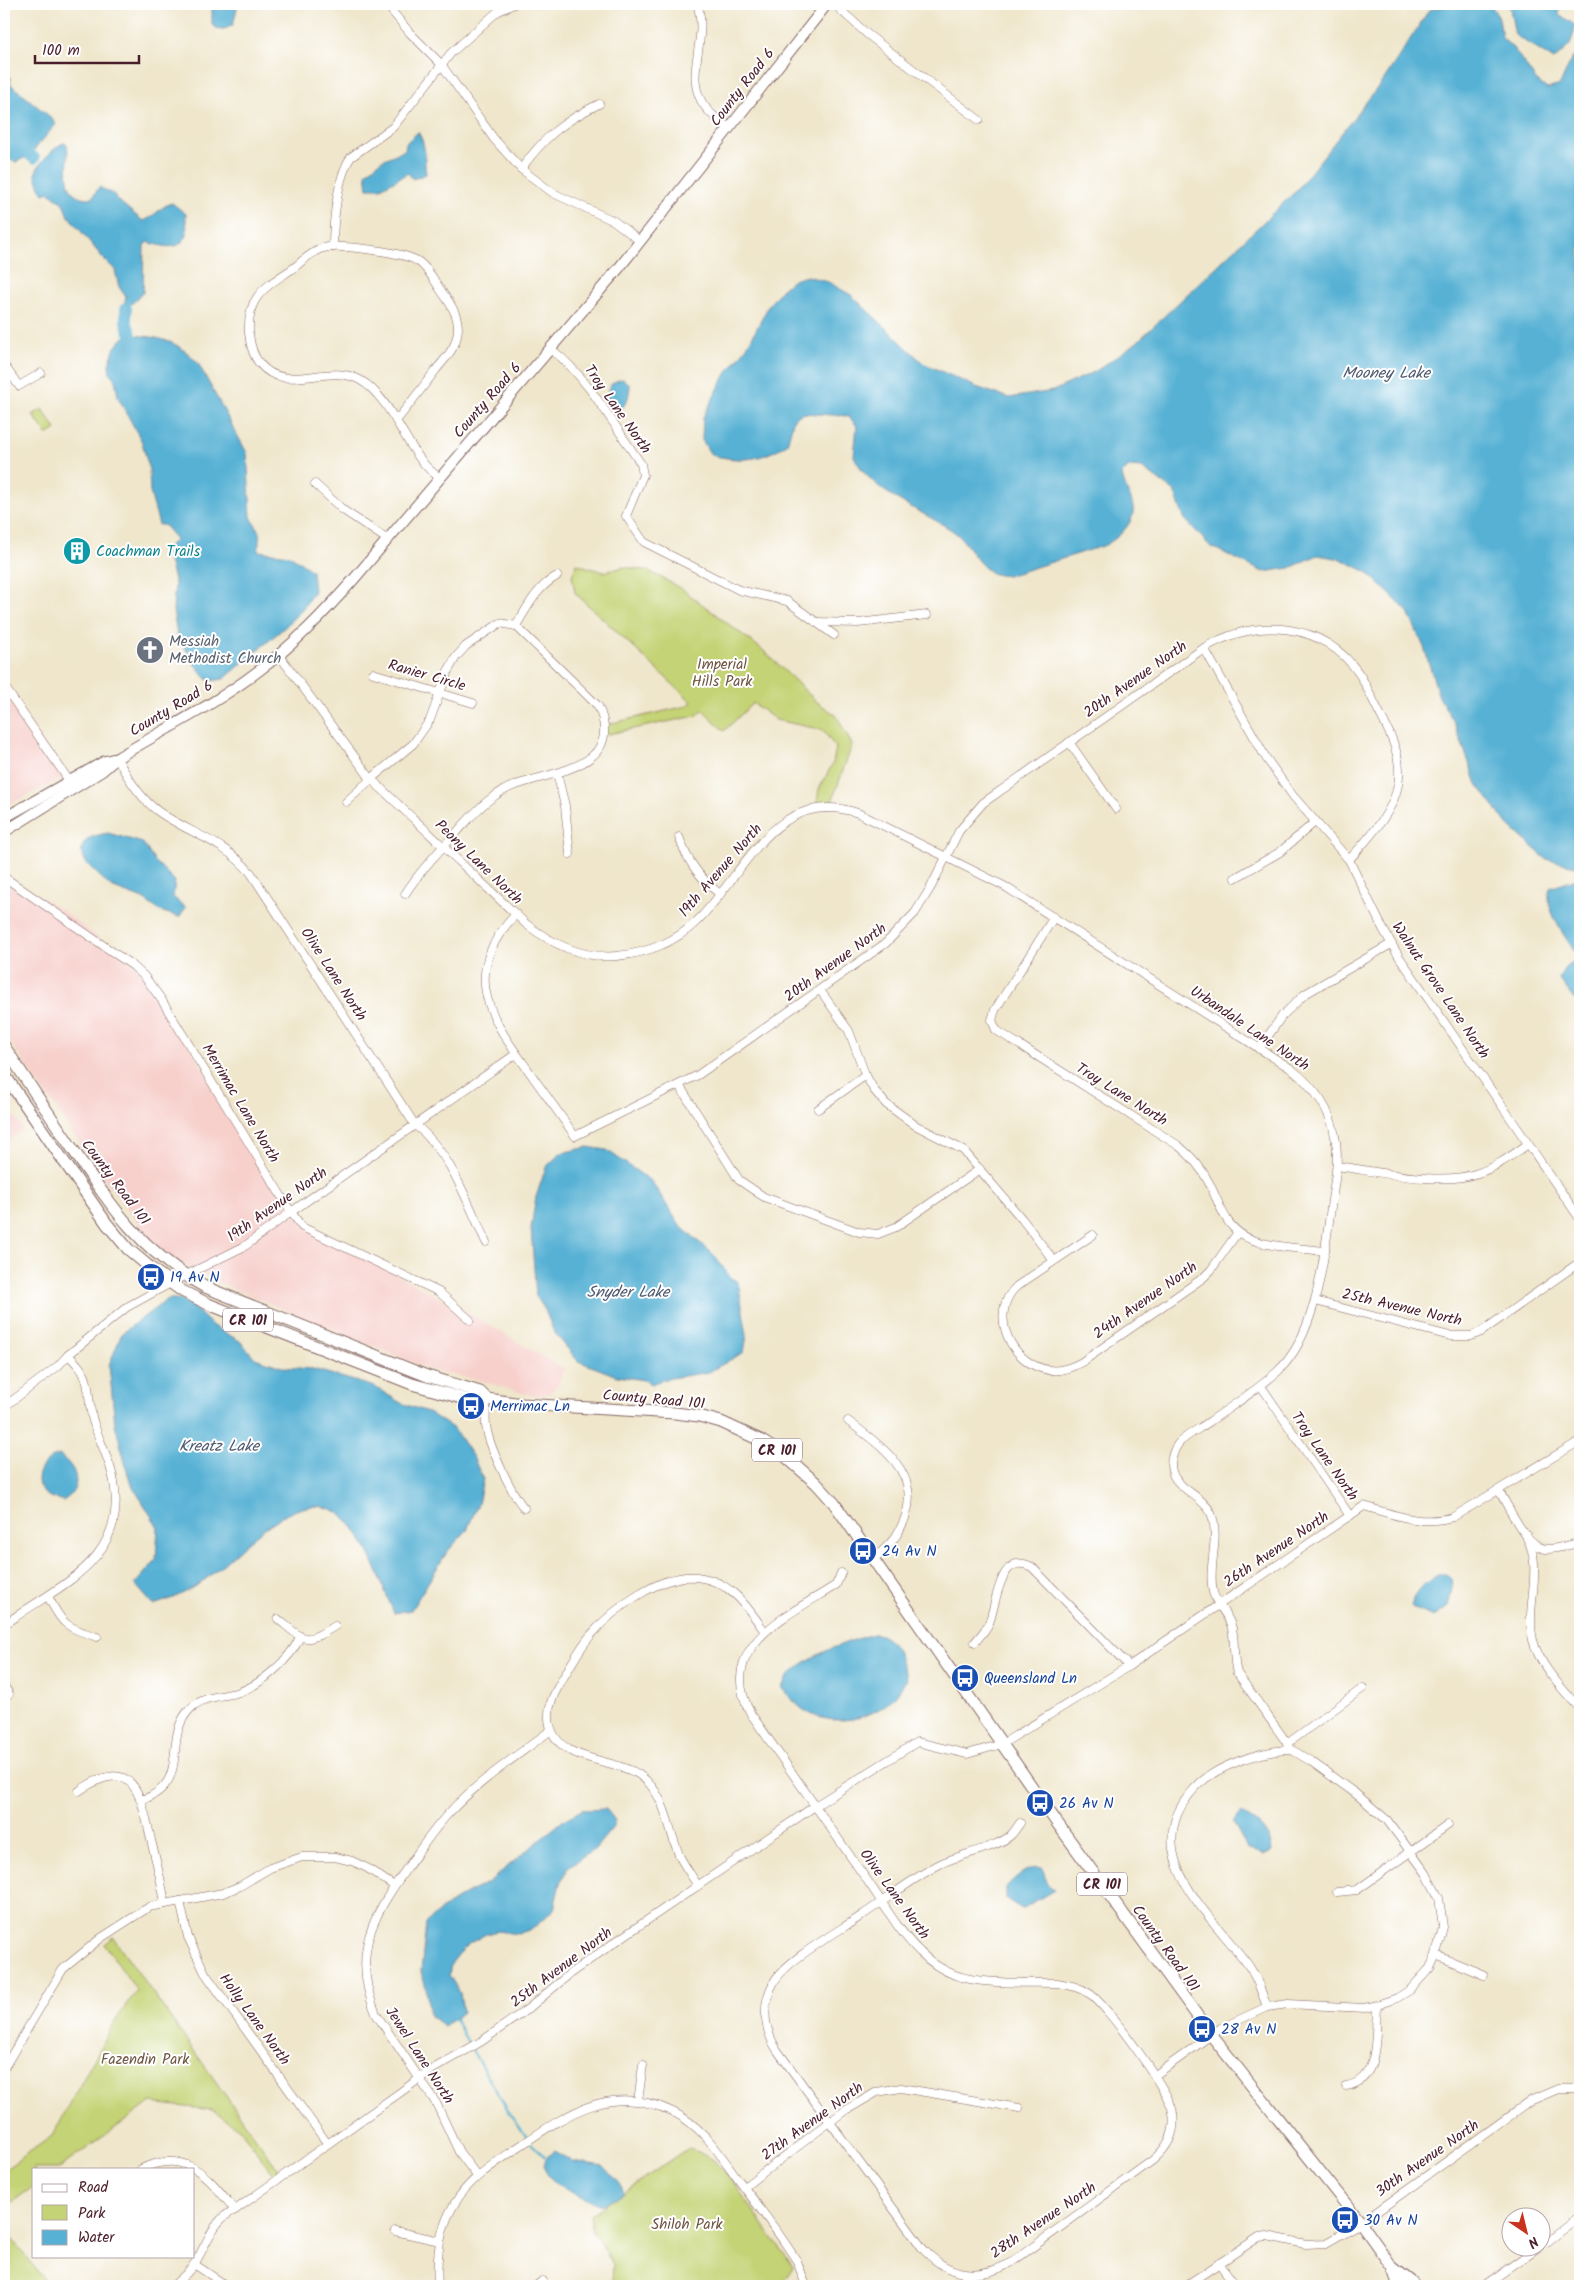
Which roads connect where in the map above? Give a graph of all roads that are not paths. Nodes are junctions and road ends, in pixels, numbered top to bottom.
1 (386, 4) edge
2 (512, 4) edge
3 (697, 4) edge
4 (827, 4) edge
5 (834, 4) edge
6 (441, 64) junction
7 (599, 104) dead end
8 (979, 120) dead end
9 (729, 128) junction
10 (521, 170) junction
11 (640, 241) junction
12 (333, 247) junction
13 (551, 349) junction
14 (4, 365) edge
15 (41, 373) dead end
16 (396, 421) junction
17 (440, 478) junction
18 (315, 484) dead end
19 (388, 540) junction
20 (558, 576) dead end
21 (927, 615) dead end
22 (816, 622) junction
23 (516, 626) junction
24 (834, 635) dead end
25 (1204, 648) junction
26 (279, 654) junction
27 (373, 673) dead end
28 (4, 686) edge
29 (440, 693) junction
30 (473, 703) dead end
31 (1069, 742) junction
32 (116, 758) junction
33 (558, 773) junction
34 (371, 779) junction
35 (72, 784) junction
36 (346, 802) dead end
37 (1116, 809) dead end
38 (4, 818) edge
39 (1316, 821) junction
40 (4, 832) edge
41 (679, 837) dead end
42 (444, 846) junction
43 (570, 854) dead end
44 (946, 857) junction
45 (1349, 860) junction
46 (4, 877) edge
47 (1235, 878) dead end
48 (405, 894) dead end
49 (720, 894) junction
50 (516, 914) junction
51 (1054, 917) junction
52 (1391, 944) junction
53 (820, 990) junction
54 (4, 1046) edge
55 (1259, 1049) junction
56 (516, 1054) junction
57 (4, 1074) edge
58 (866, 1075) junction
59 (679, 1085) junction
60 (818, 1109) dead end
61 (415, 1125) junction
62 (576, 1136) joint
63 (1528, 1144) junction
64 (1337, 1166) junction
65 (980, 1169) junction
66 (291, 1212) junction
67 (1580, 1219) edge
68 (1238, 1232) junction
69 (1093, 1235) dead end
70 (486, 1242) dead end
71 (1325, 1251) junction
72 (1054, 1261) junction
73 (1580, 1262) edge
74 (185, 1276) junction
75 (171, 1282) junction
76 (1315, 1301) junction
77 (470, 1320) dead end
78 (68, 1356) junction
79 (1260, 1386) junction
80 (487, 1399) junction
81 (4, 1407) edge
82 (848, 1421) dead end
83 (1580, 1440) edge
84 (1499, 1490) junction
85 (524, 1508) dead end
86 (1350, 1516) junction
87 (1527, 1538) junction
88 (1580, 1543) edge
89 (873, 1560) junction
90 (842, 1573) dead end
91 (48, 1596) junction
92 (1219, 1605) junction
93 (278, 1619) dead end
94 (4, 1625) edge
95 (335, 1626) dead end
96 (765, 1632) junction
97 (97, 1637) dead end
98 (300, 1637) junction
99 (975, 1642) dead end
100 (1130, 1666) junction
101 (4, 1686) edge
102 (1363, 1688) dead end
103 (9, 1694) dead end
104 (1580, 1709) edge
105 (551, 1730) junction
106 (1002, 1744) junction
107 (1289, 1747) junction
108 (79, 1791) dead end
109 (142, 1800) junction
110 (815, 1806) junction
111 (1020, 1823) dead end
112 (1448, 1825) dead end
113 (1411, 1852) junction
114 (394, 1886) junction
115 (698, 1886) junction
116 (1337, 1892) dead end
117 (180, 1901) junction
118 (883, 1902) junction
119 (165, 1904) junction
120 (1436, 1955) junction
121 (1484, 1975) dead end
122 (1377, 2006) junction
123 (1267, 2007) junction
124 (1212, 2036) junction
125 (643, 2065) dead end
126 (4, 2068) edge
127 (1154, 2076) junction
128 (419, 2078) junction
129 (1346, 2086) dead end
130 (1580, 2089) edge
131 (638, 2102) junction
132 (1019, 2108) dead end
133 (831, 2122) junction
134 (327, 2143) junction
135 (1153, 2160) joint
136 (145, 2168) edge
137 (192, 2168) edge
138 (195, 2170) edge
139 (477, 2176) junction
140 (744, 2187) junction
141 (235, 2210) junction
142 (1580, 2216) edge
143 (1361, 2223) junction
144 (395, 2231) dead end
145 (1552, 2237) edge
146 (440, 2241) junction
147 (1523, 2258) edge
148 (1220, 2263) junction
149 (194, 2264) junction
150 (1392, 2267) junction
151 (173, 2286) edge
152 (227, 2286) edge
153 (438, 2286) edge
154 (806, 2286) edge
155 (1185, 2286) edge
156 (1236, 2286) edge
157 (1399, 2286) edge
158 (1414, 2286) edge
159 (1484, 2286) edge

1 - 6 street
2 - 6 street
3 - 9 street
4 - 9 main road, County Road 6
5 - 8 street
6 - 10 street
6 - 12 street
7 - 10 street
9 - 11 main road, County Road 6
10 - 11 street
11 - 13 main road, County Road 6
12 - 16 street
12 - 16 street
13 - 17 main road, County Road 6
13 - 22 street, Troy Lane North
14 - 15 street
16 - 17 street
17 - 19 main road, County Road 6
18 - 19 street
19 - 26 main road, County Road 6
20 - 23 street
21 - 22 street
22 - 24 street, Troy Lane North
23 - 29 street
23 - 33 street
25 - 31 street, 20th Avenue North
25 - 39 street, Walnut Grove Lane North
25 - 45 street, 20th Avenue North
26 - 32 main road, County Road 6
26 - 34 street, Peony Lane North
27 - 29 street, Ranier Circle
28 - 35 street
29 - 30 street, Ranier Circle
29 - 34 street
31 - 37 street
31 - 44 street, 20th Avenue North
32 - 35 main road, County Road 6
32 - 61 street, Olive Lane North
33 - 42 street
33 - 43 street
34 - 36 street
34 - 42 street, Peony Lane North
35 - 38 main road, County Road 6
35 - 40 main road, County Road 6
39 - 45 street, Walnut Grove Lane North
39 - 47 street
41 - 49 street
42 - 48 street
42 - 50 street, Peony Lane North
44 - 49 street, 19th Avenue North
44 - 51 street, Urbandale Lane North
44 - 53 street, 20th Avenue North
45 - 52 street, Walnut Grove Lane North
46 - 66 street, Merrimac Lane North
49 - 50 street, 19th Avenue North
50 - 56 street, Peony Lane North
51 - 55 street, Urbandale Lane North
51 - 68 street, Troy Lane North
52 - 55 street
52 - 63 street, Walnut Grove Lane North
53 - 58 street
53 - 59 street, 20th Avenue North
54 - 74 main road, County Road 101 / CR 101
55 - 64 street, Urbandale Lane North
56 - 61 street, 19th Avenue North
56 - 62 street, Peony Lane North
57 - 75 main road, County Road 101 / CR 101
58 - 60 street
58 - 65 street
59 - 62 street, 20th Avenue North
59 - 65 street
61 - 66 street, 19th Avenue North
61 - 70 street, Olive Lane North
63 - 64 street
63 - 67 street, Walnut Grove Lane North
64 - 71 street, Urbandale Lane North
65 - 72 street
66 - 74 street, 19th Avenue North
66 - 77 street, Merrimac Lane North
68 - 71 street, Troy Lane North
68 - 72 street, 24th Avenue North
69 - 72 street, 24th Avenue North
71 - 76 street, Urbandale Lane North
73 - 76 street, 25th Avenue North
74 - 75 street, 19th Avenue North
74 - 80 main road, County Road 101 / CR 101
75 - 78 street, 19th Avenue North
75 - 80 main road, County Road 101 / CR 101
76 - 79 street, Urbandale Lane North
78 - 81 street, 19th Avenue North
78 - 91 street
79 - 86 street, Troy Lane North
79 - 92 street, Urbandale Lane North
80 - 85 street
80 - 89 main road, County Road 101 / CR 101
82 - 89 street
83 - 84 street, 26th Avenue North
84 - 86 street, 26th Avenue North
84 - 87 street
86 - 92 street, 26th Avenue North
87 - 88 street
87 - 104 street
89 - 106 main road, County Road 101 / CR 101
90 - 96 street
91 - 94 street
91 - 97 street
92 - 100 street, 26th Avenue North
92 - 107 street, Urbandale Lane North
93 - 98 street
95 - 98 street
96 - 105 street
96 - 110 street, Olive Lane North
98 - 109 street
99 - 100 street
100 - 106 street, 26th Avenue North
101 - 103 street
102 - 107 street
105 - 114 street
105 - 115 street
106 - 110 street, 25th Avenue North
106 - 124 main road, County Road 101 / CR 101
107 - 113 street
107 - 123 street
108 - 109 street
109 - 119 street
110 - 115 street, 25th Avenue North
110 - 118 street, Olive Lane North
111 - 118 street
112 - 113 street
113 - 116 street
113 - 120 street
114 - 117 street
114 - 128 street, Jewel Lane North
115 - 128 street, 25th Avenue North
117 - 119 street
117 - 134 street, Holly Lane North
118 - 127 street, Olive Lane North
118 - 133 street
119 - 126 street
120 - 121 street
120 - 122 street
122 - 123 street
122 - 129 street
123 - 124 street
124 - 127 street
124 - 143 main road, County Road 101 / CR 101
125 - 131 street
127 - 135 street, Olive Lane North
128 - 134 street, 25th Avenue North
128 - 139 street, Jewel Lane North
130 - 143 street, 30th Avenue North
131 - 139 street
131 - 140 street
132 - 133 street, 27th Avenue North
133 - 135 street, 28th Avenue North
133 - 140 street, 27th Avenue North
134 - 141 street, 25th Avenue North
136 - 137 street
138 - 141 street
139 - 146 street
140 - 154 street
141 - 149 street, 25th Avenue North
142 - 145 street
143 - 148 street, 30th Avenue North
143 - 150 main road, County Road 101 / CR 101
144 - 146 street
146 - 153 street
147 - 159 street
148 - 155 street, 30th Avenue North
148 - 156 street
149 - 151 street, 25th Avenue North
149 - 152 street
150 - 157 main road, County Road 101 / CR 101
150 - 158 main road, County Road 101 / CR 101

